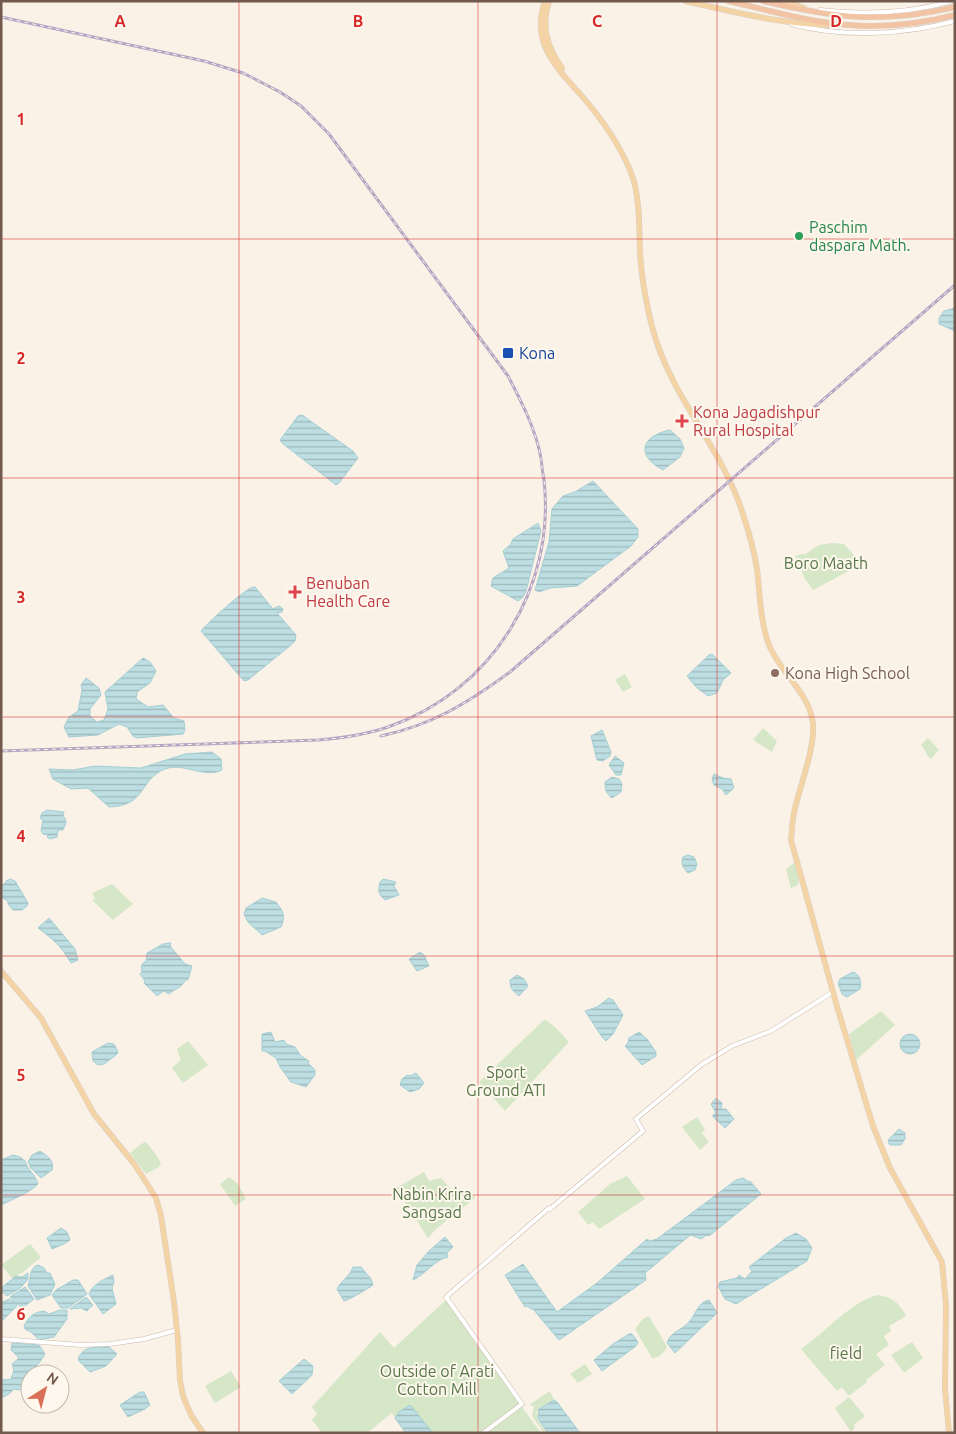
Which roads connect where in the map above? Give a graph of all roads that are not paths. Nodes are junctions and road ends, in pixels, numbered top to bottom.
1 (544, 1) edge
2 (550, 1) edge
3 (685, 1) edge
4 (728, 1) edge
5 (763, 1) edge
6 (782, 1) edge
7 (953, 1) edge
8 (796, 5) junction
9 (955, 7) edge
10 (826, 15) junction
11 (955, 15) edge
12 (780, 21) junction
13 (955, 21) edge
14 (847, 25) junction
15 (577, 89) junction
16 (1, 971) edge
17 (833, 992) junction
18 (177, 1330) junction
19 (1, 1340) edge
20 (203, 1433) edge
21 (483, 1433) edge
22 (949, 1433) edge

1 - 15 main road
2 - 15 main road
3 - 12 main road
4 - 14 highway
5 - 10 highway
6 - 8 main road
7 - 8 street
8 - 10 main road
9 - 10 highway
11 - 14 highway
12 - 13 street
12 - 14 main road
15 - 17 main road
16 - 18 main road
17 - 21 street
17 - 22 main road
18 - 19 street
18 - 20 main road

